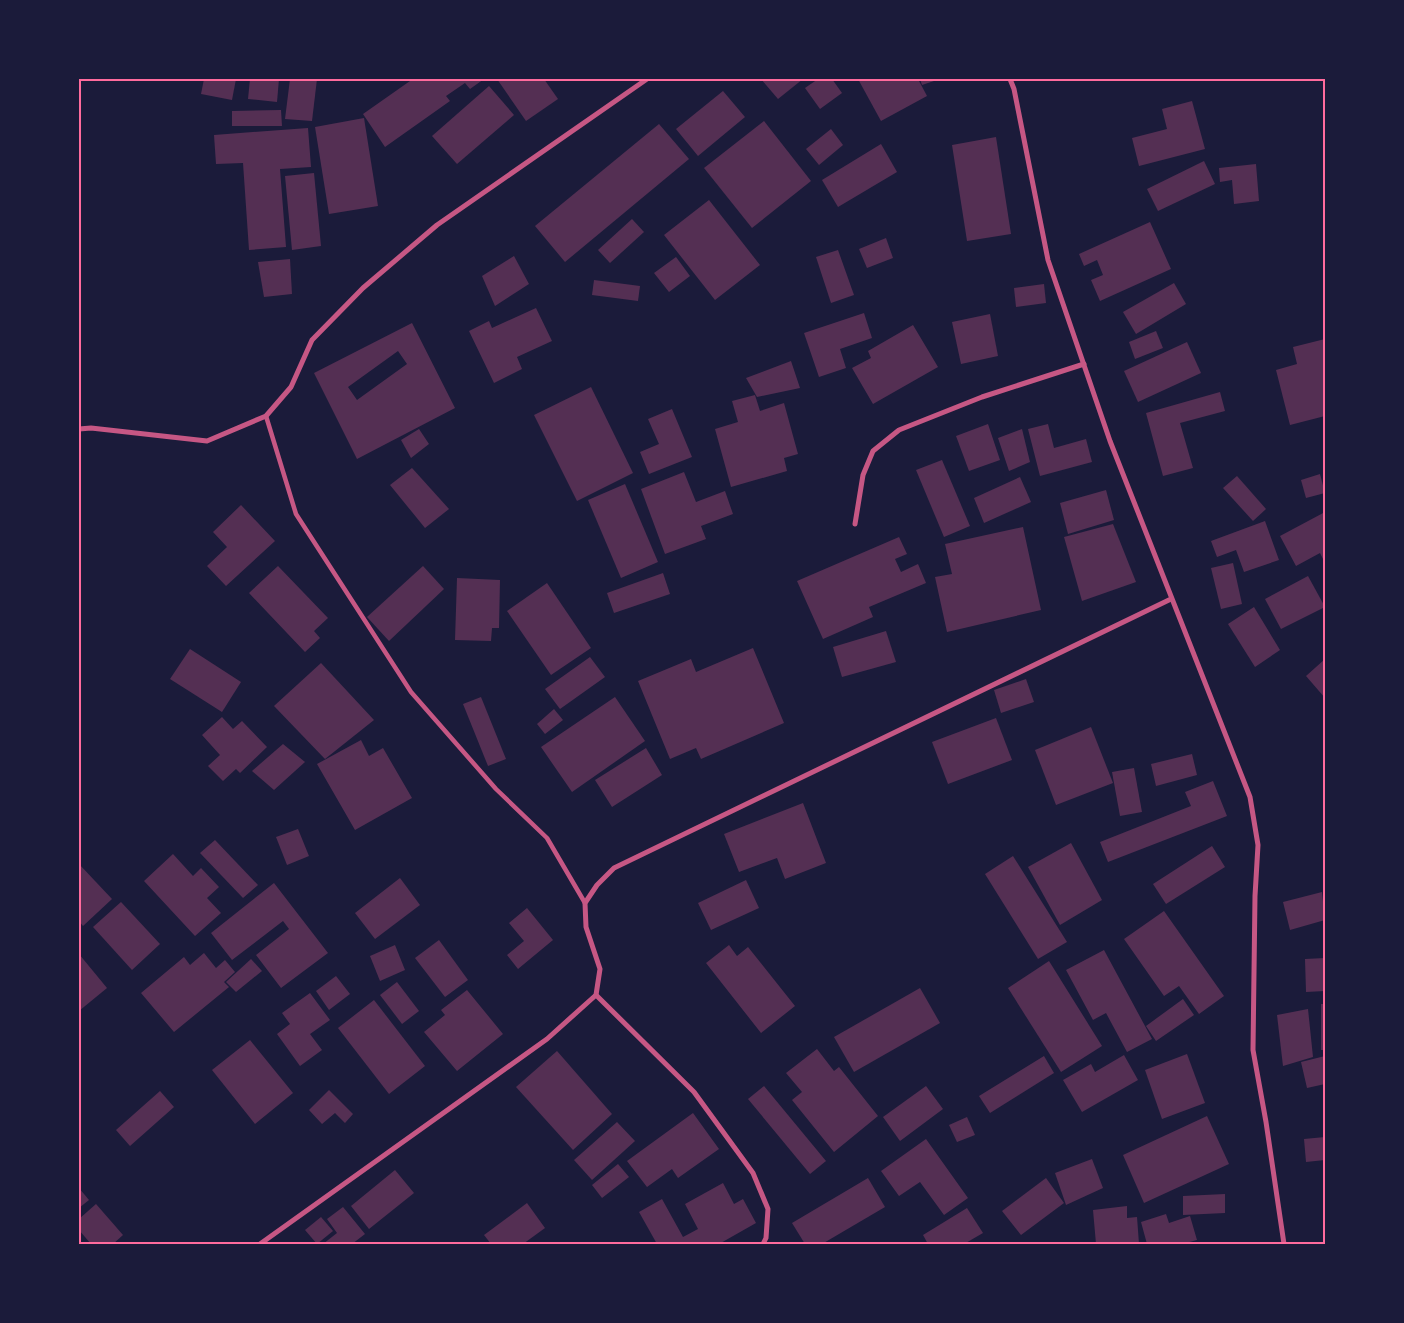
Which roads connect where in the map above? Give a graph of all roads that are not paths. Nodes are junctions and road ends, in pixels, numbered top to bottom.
1 (647, 79) edge
2 (1010, 79) edge
3 (1084, 364) junction
4 (266, 416) junction
5 (79, 429) edge
6 (855, 524) dead end
7 (1171, 599) junction
8 (585, 903) junction
9 (596, 995) junction
10 (260, 1244) edge
11 (762, 1244) edge
12 (1284, 1244) edge

1 - 4 street
2 - 3 street
3 - 6 street
3 - 7 street
4 - 5 street
4 - 8 street
7 - 8 street
7 - 12 street
8 - 9 street
9 - 10 street
9 - 11 street

